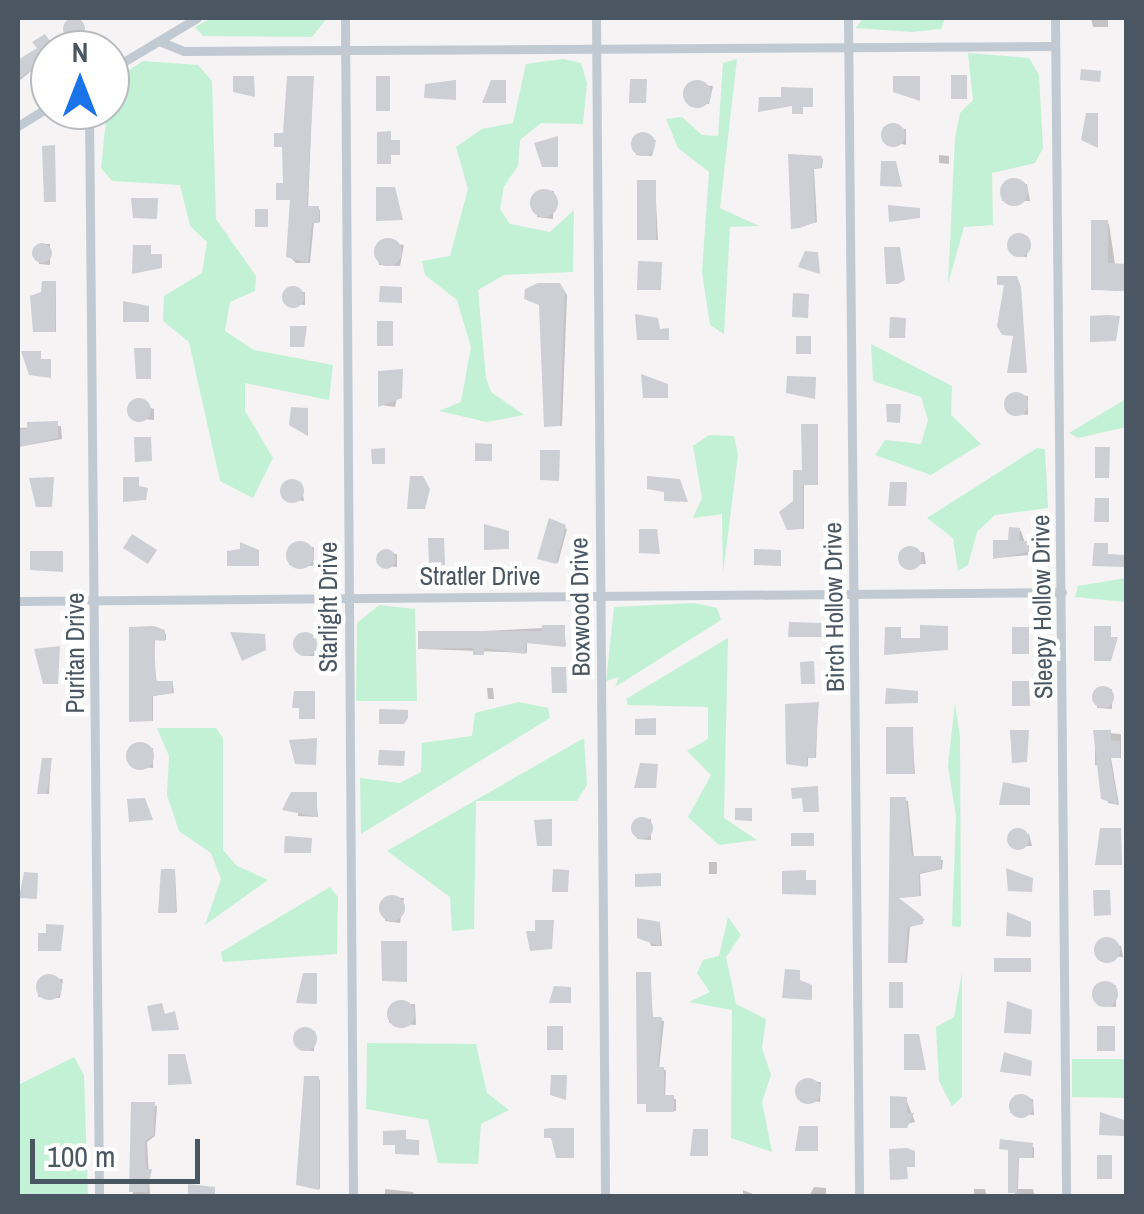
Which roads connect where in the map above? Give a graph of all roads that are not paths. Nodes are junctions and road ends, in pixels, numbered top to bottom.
1 (197, 18) edge
2 (344, 18) edge
3 (596, 18) edge
4 (848, 18) edge
5 (1054, 18) edge
6 (159, 41) junction
7 (848, 46) junction
8 (1055, 46) junction
9 (596, 49) junction
10 (345, 51) junction
11 (130, 58) edge
12 (89, 130) edge
13 (854, 592) junction
14 (1062, 592) junction
15 (600, 595) junction
16 (348, 599) junction
17 (18, 601) edge
18 (95, 601) junction
19 (98, 1196) edge
20 (353, 1196) edge
21 (605, 1196) edge
22 (859, 1196) edge
23 (1066, 1196) edge

1 - 6 street
2 - 10 street, Starlight Drive
3 - 9 street, Boxwood Drive
4 - 7 street, Birch Hollow Drive
5 - 8 street, Sleepy Hollow Drive
6 - 10 street
6 - 11 street
7 - 8 street
7 - 9 street
7 - 13 street, Birch Hollow Drive
8 - 14 street, Sleepy Hollow Drive
9 - 10 street
9 - 15 street, Boxwood Drive
10 - 16 street, Starlight Drive
12 - 18 street, Puritan Drive
13 - 14 street, Stratler Drive
13 - 15 street, Stratler Drive
13 - 22 street, Birch Hollow Drive
14 - 23 street, Sleepy Hollow Drive
15 - 16 street, Stratler Drive
15 - 21 street, Boxwood Drive
16 - 18 street, Stratler Drive
16 - 20 street, Starlight Drive
17 - 18 street, Stratler Drive
18 - 19 street, Puritan Drive

